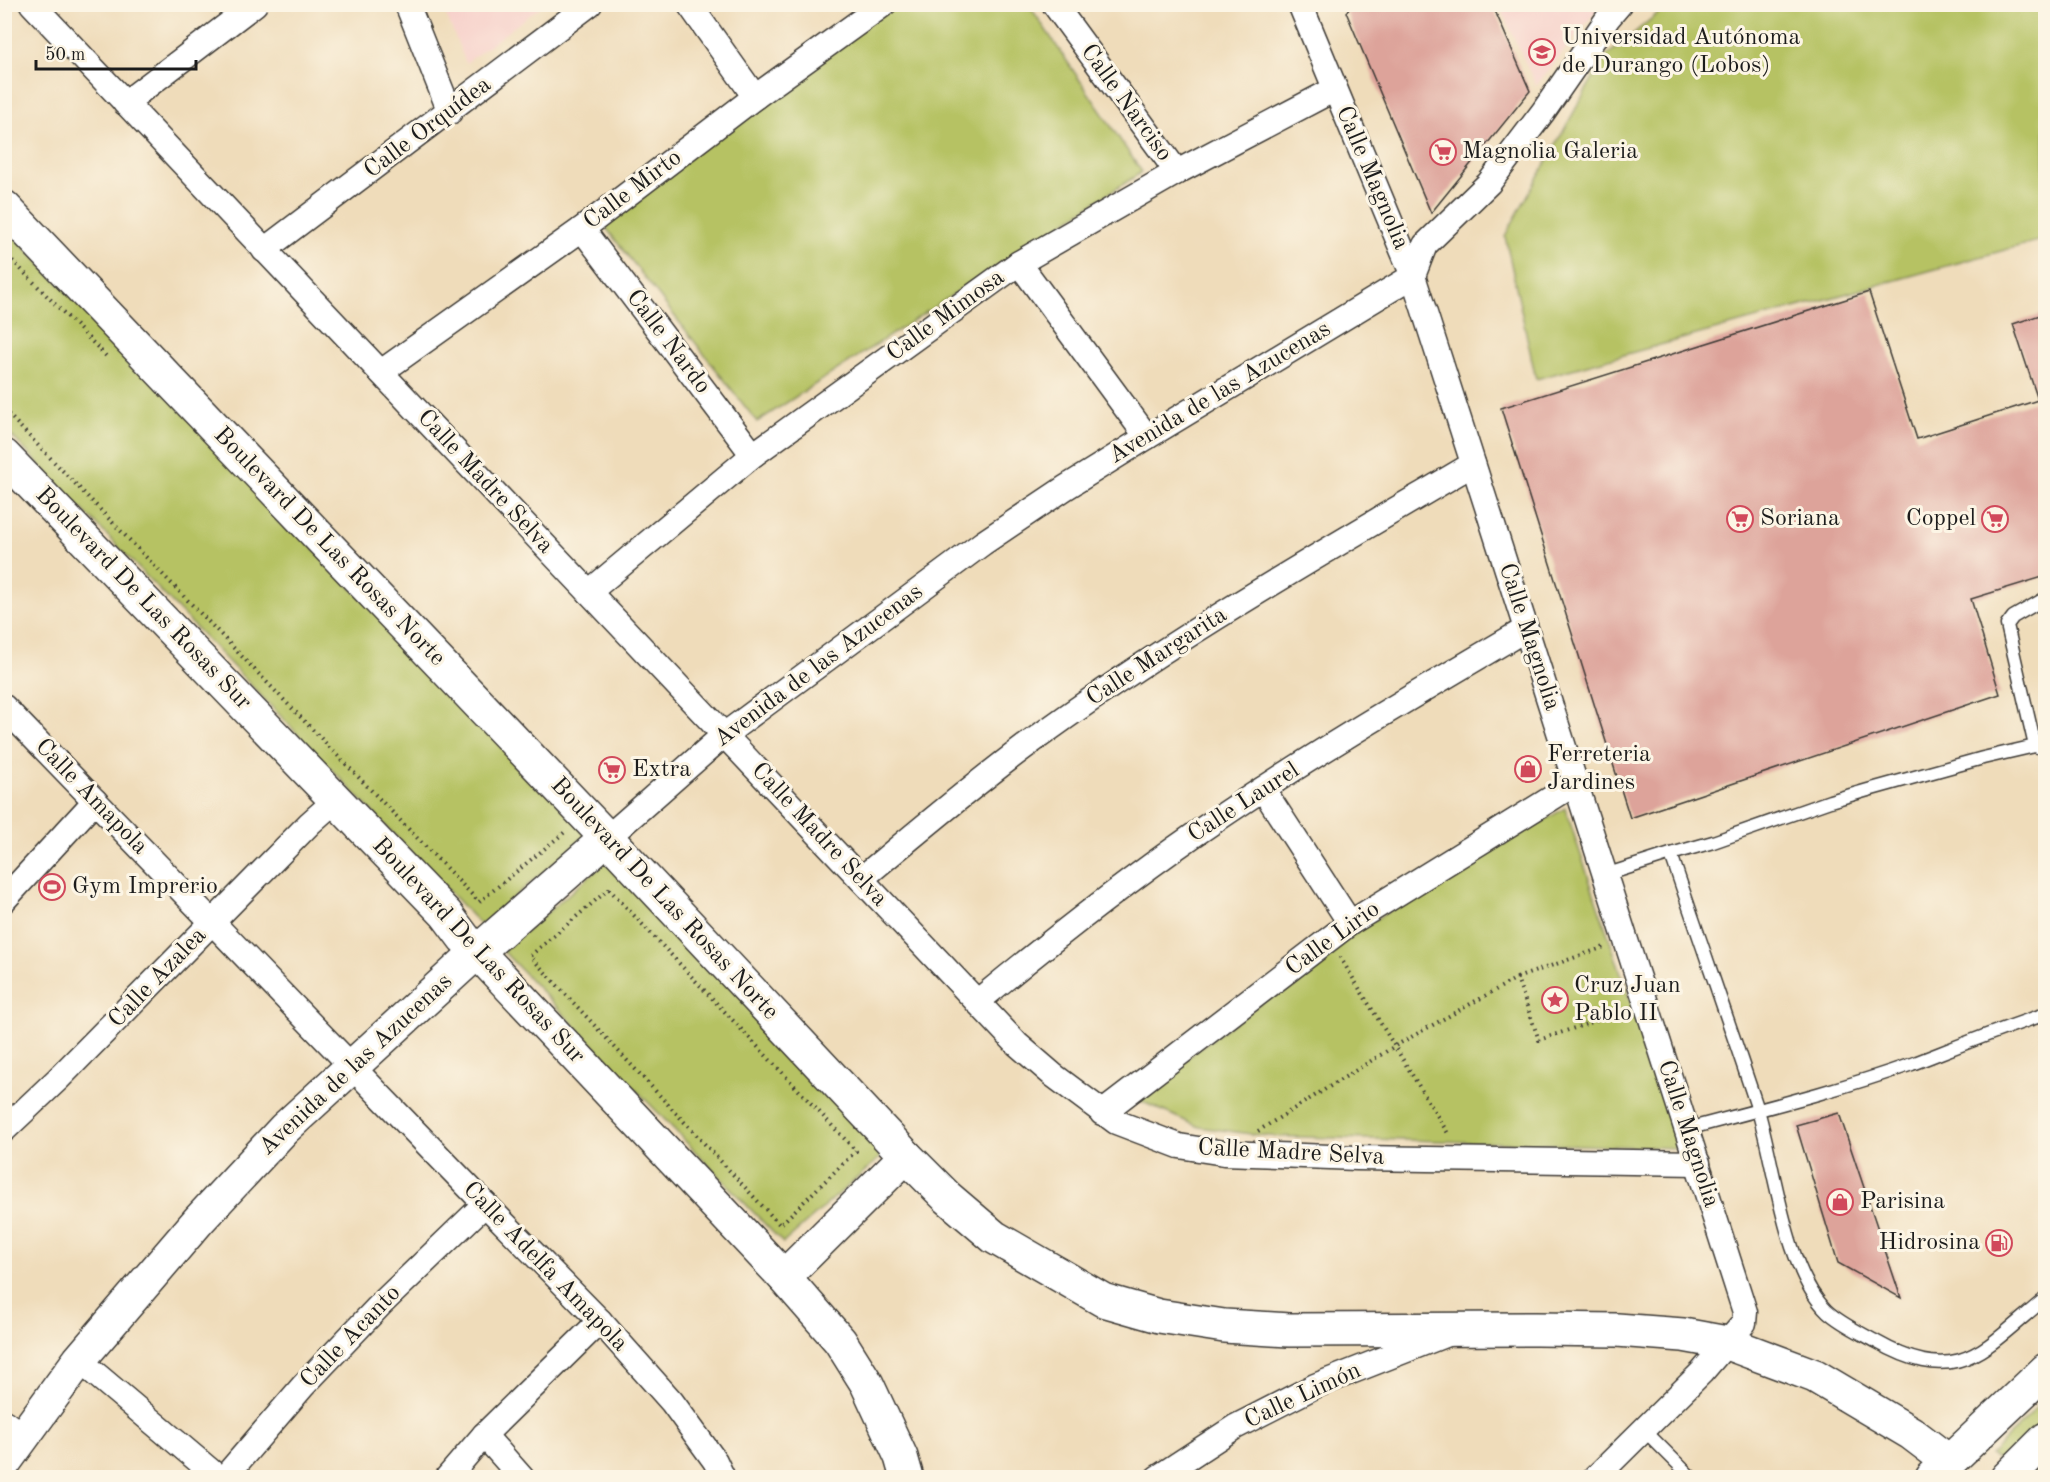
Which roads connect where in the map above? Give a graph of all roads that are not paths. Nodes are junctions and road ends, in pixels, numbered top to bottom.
1 (32, 4) edge
2 (255, 4) edge
3 (407, 4) edge
4 (590, 4) edge
5 (689, 4) edge
6 (884, 4) edge
7 (1054, 4) edge
8 (1300, 4) edge
9 (1620, 4) edge
10 (1335, 89) junction
11 (755, 97) junction
12 (125, 103) junction
13 (450, 112) junction
14 (1178, 172) junction
15 (4, 207) edge
16 (582, 229) junction
17 (264, 250) junction
18 (1019, 263) junction
19 (1413, 276) junction
20 (381, 372) junction
21 (1147, 437) junction
22 (753, 455) junction
23 (4, 456) edge
24 (1473, 464) junction
25 (589, 592) junction
26 (2046, 598) edge
27 (1526, 629) junction
28 (4, 707) edge
29 (724, 735) junction
30 (2040, 748) edge
31 (1576, 783) junction
32 (1263, 789) junction
33 (337, 799) junction
34 (95, 801) junction
35 (608, 838) junction
36 (1671, 854) junction
37 (1605, 875) junction
38 (861, 879) junction
39 (4, 900) edge
40 (212, 922) junction
41 (1350, 923) junction
42 (477, 952) junction
43 (977, 1002) junction
44 (2046, 1014) edge
45 (353, 1066) junction
46 (1758, 1110) junction
47 (1102, 1113) junction
48 (1687, 1129) junction
49 (4, 1130) edge
50 (906, 1156) junction
51 (1698, 1163) junction
52 (484, 1204) junction
53 (784, 1277) junction
54 (2046, 1298) edge
55 (600, 1321) junction
56 (1458, 1330) junction
57 (1727, 1343) junction
58 (79, 1360) junction
59 (2046, 1370) edge
60 (14, 1429) edge
61 (1644, 1430) junction
62 (484, 1435) junction
63 (2046, 1439) edge
64 (4, 1463) edge
65 (1940, 1469) edge
66 (1598, 1476) edge
67 (219, 1478) edge
68 (224, 1478) edge
69 (447, 1478) edge
70 (522, 1478) edge
71 (723, 1478) edge
72 (907, 1478) edge
73 (1157, 1478) edge
74 (1692, 1478) edge
75 (2007, 1478) edge

1 - 12 street, Calle Madre Selva
2 - 12 street
3 - 13 street
4 - 13 street, Calle Orquídea
5 - 11 street
6 - 11 street, Calle Mirto
7 - 14 street, Calle Narciso
8 - 10 street, Calle Magnolia
9 - 19 street
10 - 14 street, Calle Mimosa
10 - 19 street, Calle Magnolia
11 - 16 street, Calle Mirto
12 - 17 street, Calle Madre Selva
13 - 17 street, Calle Orquídea
14 - 18 street, Calle Mimosa
15 - 35 main road, Boulevard De Las Rosas Norte
16 - 20 street, Calle Mirto
16 - 22 street, Calle Nardo
17 - 20 street, Calle Madre Selva
18 - 21 street
18 - 22 street, Calle Mimosa
19 - 21 street, Avenida de las Azucenas
19 - 24 street, Calle Magnolia
20 - 25 street, Calle Madre Selva
21 - 29 street, Avenida de las Azucenas
22 - 25 street, Calle Mimosa
23 - 33 main road, Boulevard De Las Rosas Sur
24 - 27 street, Calle Magnolia
24 - 38 street, Calle Margarita
25 - 29 street, Calle Madre Selva
26 - 30 lane
27 - 31 street, Calle Magnolia
27 - 32 street, Calle Laurel
28 - 34 street, Calle Amapola
29 - 35 street, Avenida de las Azucenas
29 - 38 street, Calle Madre Selva
30 - 36 lane
31 - 37 street, Calle Magnolia
31 - 41 street, Calle Lirio
32 - 41 street
32 - 43 street, Calle Laurel
33 - 40 street, Calle Azalea
33 - 42 main road, Boulevard De Las Rosas Sur
34 - 39 street
34 - 40 street, Calle Amapola
35 - 42 main road, Avenida de las Azucenas
35 - 50 main road, Boulevard De Las Rosas Norte
36 - 37 lane
36 - 46 lane
37 - 48 street, Calle Magnolia
38 - 43 street, Calle Madre Selva
40 - 45 street, Calle Amapola
40 - 49 street, Calle Azalea
41 - 47 street, Calle Lirio
42 - 45 main road, Avenida de las Azucenas
42 - 53 main road, Boulevard De Las Rosas Sur
43 - 47 street, Calle Madre Selva
44 - 46 lane
45 - 52 street, Calle Adelfa Amapola
45 - 58 main road, Avenida de las Azucenas
46 - 48 lane
46 - 54 lane
47 - 51 street, Calle Madre Selva
48 - 51 street, Calle Magnolia
50 - 53 main road
50 - 56 main road, Boulevard De Las Rosas Norte
51 - 57 street, Calle Magnolia
52 - 55 street, Calle Adelfa Amapola
52 - 68 street, Calle Acanto
53 - 72 main road, Boulevard De Las Rosas Sur
55 - 62 street
55 - 71 street, Calle Adelfa Amapola
56 - 57 main road, Boulevard De Las Rosas Norte
56 - 73 street, Calle Limón
57 - 61 street, Calle Magnolia
57 - 65 main road, Boulevard De Las Rosas Norte
58 - 60 main road, Avenida de las Azucenas
58 - 67 street
59 - 65 main road
60 - 64 main road, Avenida de las Azucenas
61 - 66 street, Calle Magnolia
61 - 74 lane
62 - 69 street
62 - 70 street
63 - 75 main road

